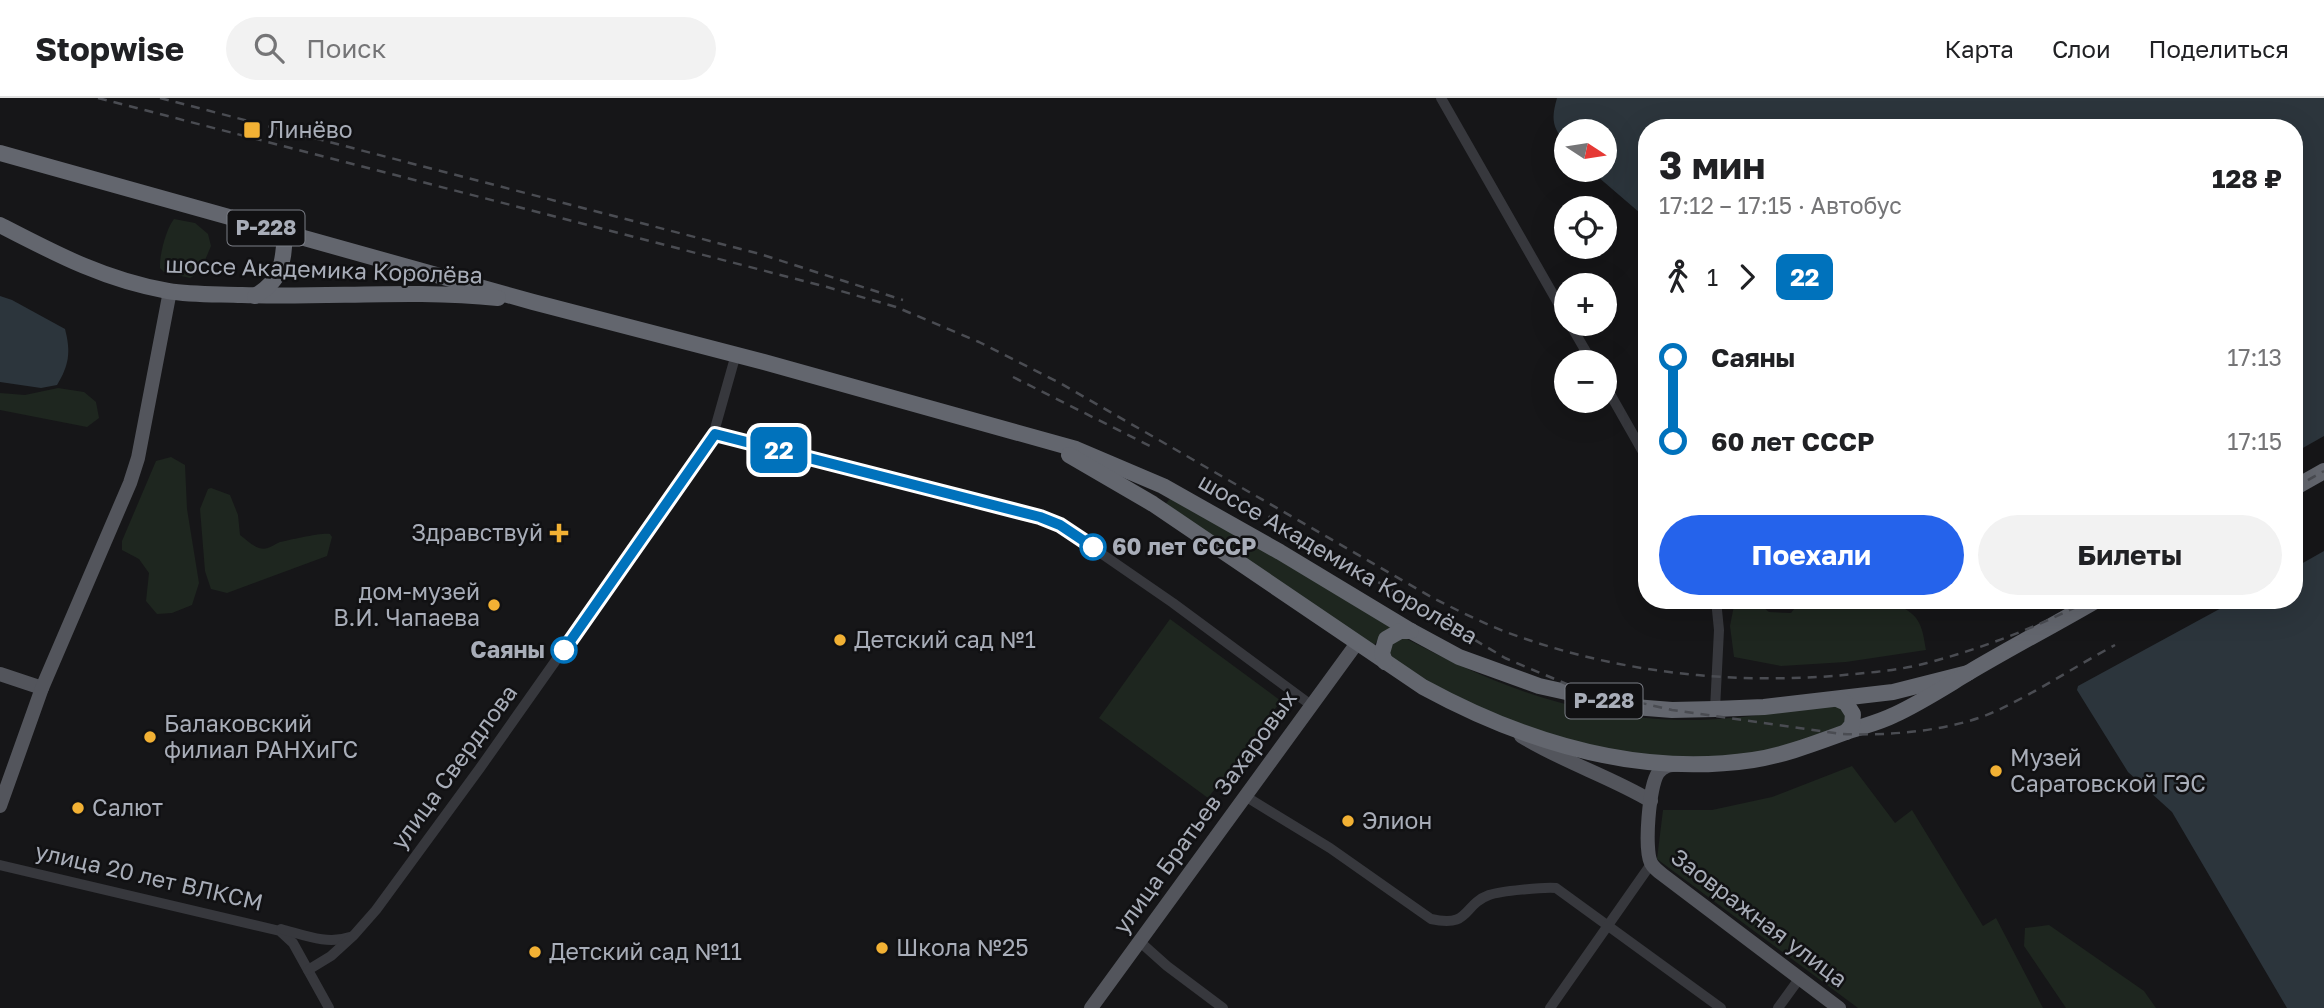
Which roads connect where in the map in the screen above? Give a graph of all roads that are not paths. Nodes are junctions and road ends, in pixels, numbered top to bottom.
1 (1441, 98) edge
2 (0, 153) edge
3 (0, 225) edge
4 (285, 233) junction
5 (170, 291) junction
6 (255, 296) junction
7 (1554, 296) edge
8 (533, 302) junction
9 (736, 354) junction
10 (1617, 406) edge
11 (715, 434) junction
12 (1034, 438) junction
13 (1638, 443) edge
14 (2324, 471) edge
15 (2303, 483) edge
16 (1717, 609) edge
17 (2080, 609) edge
18 (1411, 631) junction
19 (1357, 643) junction
20 (1385, 662) junction
21 (1968, 673) junction
22 (0, 674) edge
23 (42, 688) junction
24 (1837, 699) junction
25 (1311, 705) junction
26 (1715, 709) junction
27 (1511, 730) junction
28 (1846, 732) junction
29 (1679, 764) junction
30 (1245, 796) junction
31 (1651, 801) junction
32 (0, 806) edge
33 (1651, 864) junction
34 (0, 865) edge
35 (1607, 925) junction
36 (271, 927) junction
37 (355, 935) junction
38 (1139, 941) junction
39 (308, 970) junction
40 (1799, 979) junction
41 (329, 1008) edge
42 (1091, 1008) edge
43 (1223, 1008) edge
44 (1550, 1008) edge
45 (1721, 1008) edge
46 (1778, 1008) edge
47 (1839, 1008) edge

1 - 7 street
2 - 4 highway, шоссе Академика Королёва / Р-228
3 - 5 highway, шоссе Академика Королёва / Р-228
4 - 6 highway
4 - 8 highway, шоссе Академика Королёва / Р-228
5 - 6 highway, шоссе Академика Королёва / Р-228
5 - 23 main road
6 - 8 highway, шоссе Академика Королёва / Р-228
8 - 9 highway, шоссе Академика Королёва / Р-228
9 - 11 street, улица Свердлова
9 - 12 highway, шоссе Академика Королёва / Р-228
10 - 13 street
11 - 25 street
11 - 37 street, улица Свердлова
12 - 18 highway, шоссе Академика Королёва / Р-228
12 - 19 highway, шоссе Академика Королёва / Р-228
14 - 15 highway
16 - 26 street
17 - 21 highway, Р-228
18 - 20 highway
18 - 26 highway, шоссе Академика Королёва / Р-228
19 - 20 highway, шоссе Академика Королёва / Р-228
19 - 25 main road, улица Братьев Захаровых
20 - 27 highway, шоссе Академика Королёва / Р-228
21 - 24 highway, шоссе Академика Королёва / Р-228
21 - 28 highway, шоссе Академика Королёва / Р-228
22 - 23 main road
23 - 32 main road
24 - 26 highway, шоссе Академика Королёва / Р-228
24 - 28 highway
25 - 30 main road, улица Братьев Захаровых
27 - 29 highway, шоссе Академика Королёва / Р-228
27 - 31 main road
28 - 29 highway, шоссе Академика Королёва / Р-228
29 - 31 main road
30 - 35 street
30 - 38 main road, улица Братьев Захаровых
31 - 33 main road
33 - 35 street
33 - 40 main road, Заовражная улица
34 - 36 street, улица 20 лет ВЛКСМ
35 - 44 street
35 - 45 street
36 - 37 street
36 - 39 street, улица 20 лет ВЛКСМ
37 - 39 street, улица Свердлова
38 - 42 main road, улица Братьев Захаровых
38 - 43 street
39 - 41 street, улица 20 лет ВЛКСМ
40 - 46 street
40 - 47 main road, Заовражная улица

